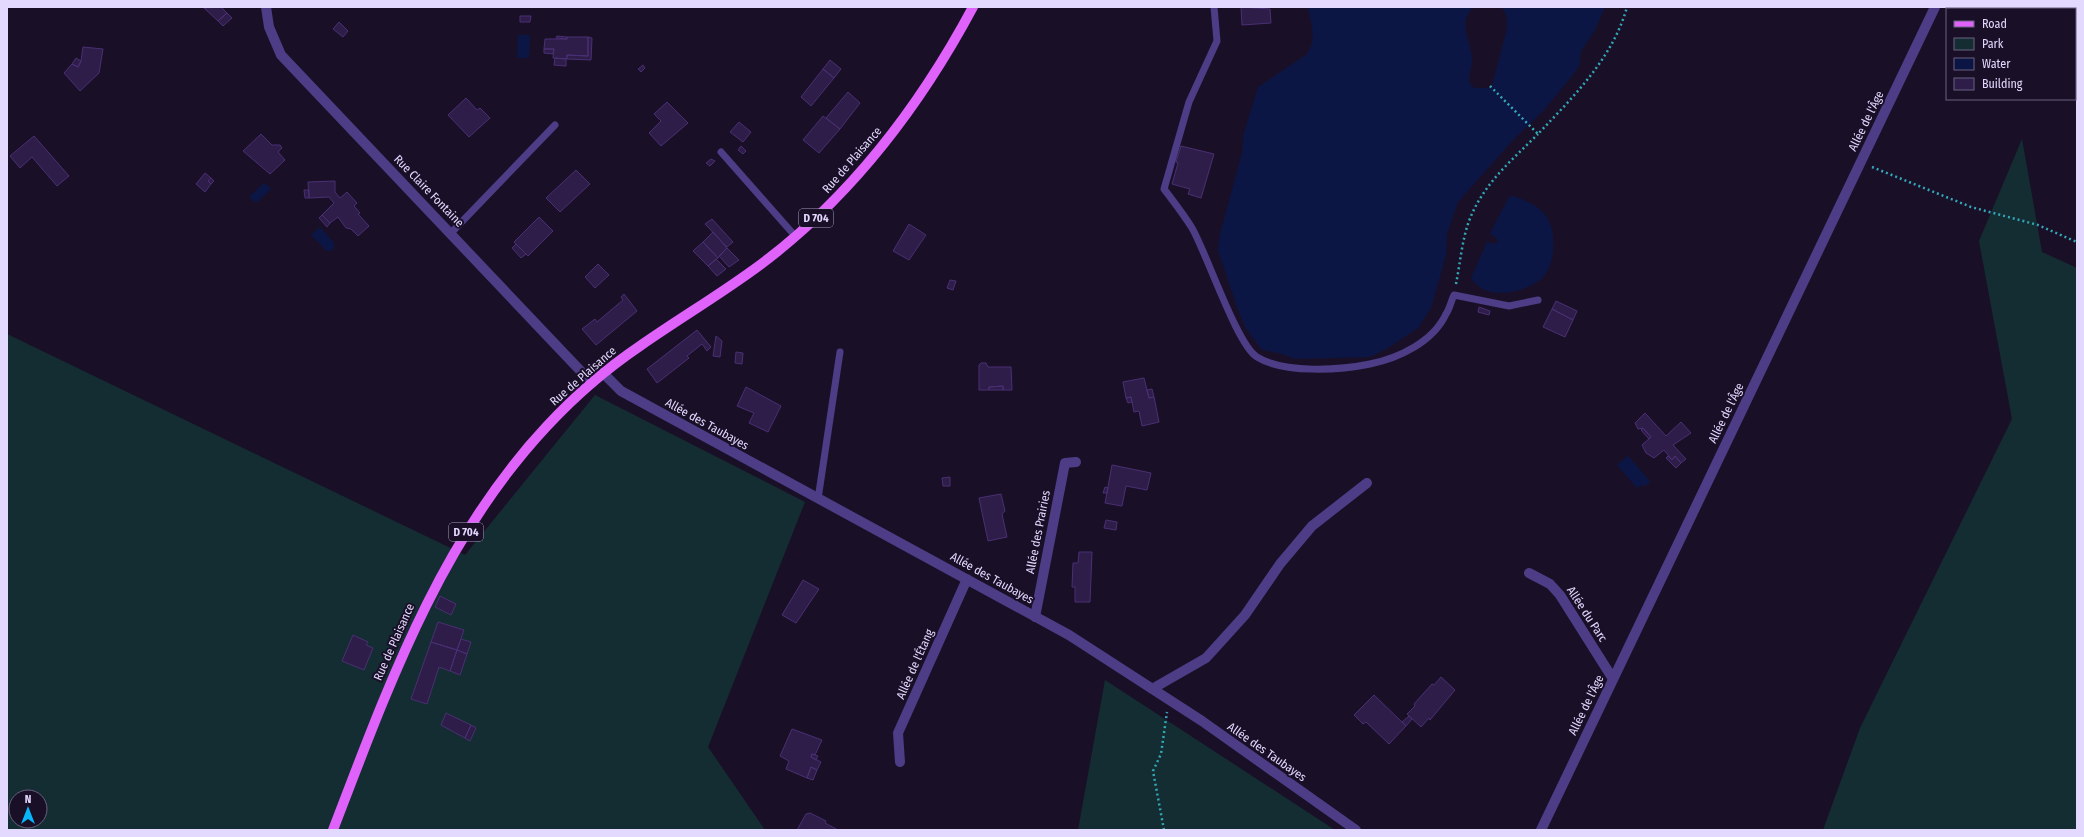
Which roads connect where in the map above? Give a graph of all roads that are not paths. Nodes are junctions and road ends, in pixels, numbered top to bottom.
1 (266, 7) edge
2 (973, 7) edge
3 (1214, 7) edge
4 (1935, 7) edge
5 (554, 125) dead end
6 (721, 152) dead end
7 (451, 233) junction
8 (796, 237) junction
9 (1538, 300) dead end
10 (840, 352) dead end
11 (603, 373) junction
12 (592, 383) junction
13 (1076, 462) dead end
14 (1367, 483) dead end
15 (818, 499) junction
16 (1529, 573) dead end
17 (967, 579) junction
18 (1035, 617) junction
19 (1613, 680) junction
20 (1152, 689) junction
21 (900, 762) dead end
22 (333, 830) edge
23 (1356, 830) edge
24 (1541, 830) edge

1 - 7 street, Rue Claire Fontaine
2 - 8 main road, Rue de Plaisance / D 704
3 - 9 lane
4 - 19 street, Allée de l'Âge
5 - 7 lane
6 - 8 lane
7 - 12 street, Rue Claire Fontaine
8 - 11 main road, Rue de Plaisance / D 704
10 - 15 lane
11 - 12 main road, Rue de Plaisance / D 704
11 - 15 street, Allée des Taubayes
12 - 22 main road, Rue de Plaisance / D 704
13 - 18 street, Allée des Prairies
14 - 20 street
15 - 17 street, Allée des Taubayes
16 - 19 street, Allée du Parc
17 - 18 street, Allée des Taubayes
17 - 21 street, Allée de l'Étang
18 - 20 street, Allée des Taubayes
19 - 24 street, Allée de l'Âge
20 - 23 street, Allée des Taubayes

